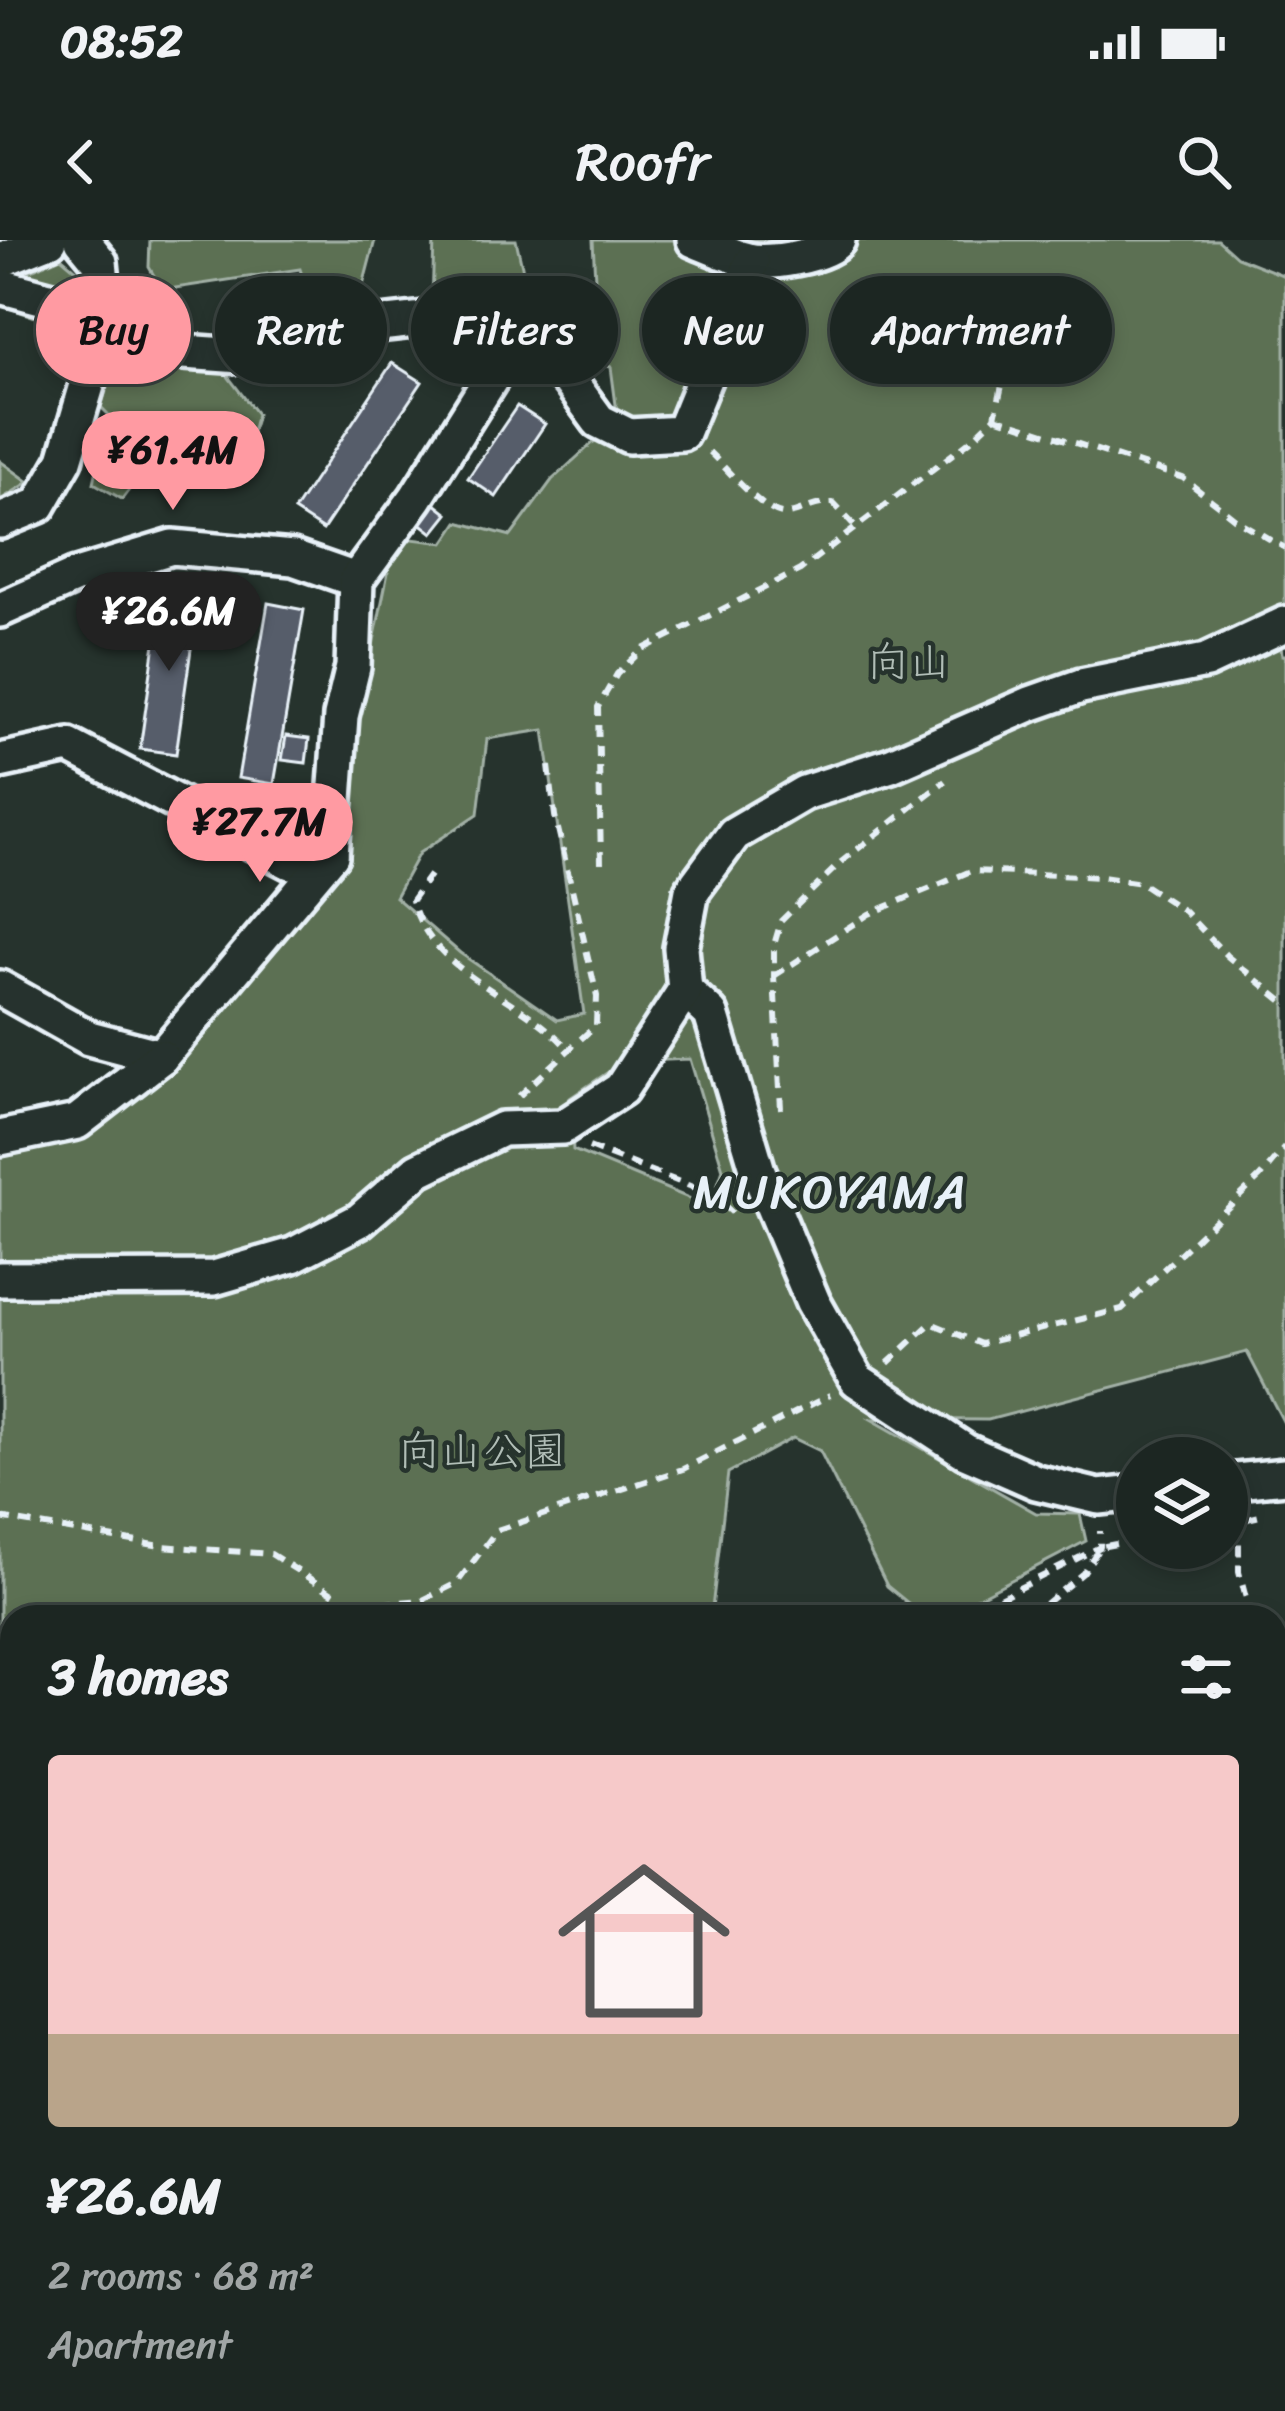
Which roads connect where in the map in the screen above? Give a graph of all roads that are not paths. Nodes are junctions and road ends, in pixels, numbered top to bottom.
1 (50, 240) edge
2 (82, 240) edge
3 (694, 240) edge
4 (838, 240) edge
5 (0, 260) edge
6 (752, 262) junction
7 (101, 276) edge
8 (0, 286) edge
9 (36, 296) edge
10 (411, 322) edge
11 (191, 352) edge
12 (87, 384) edge
13 (488, 384) edge
14 (571, 384) edge
15 (0, 521) edge
16 (356, 580) junction
17 (0, 610) edge
18 (1285, 624) edge
19 (0, 761) edge
20 (331, 855) junction
21 (0, 988) edge
22 (685, 990) junction
23 (161, 1057) junction
24 (0, 1138) edge
25 (0, 1279) edge
26 (1285, 1476) edge
27 (1248, 1480) edge
28 (1116, 1495) edge

1 - 5 street
2 - 7 street
3 - 6 street
4 - 6 street
6 - 14 street
8 - 9 street
10 - 11 street
12 - 15 street
13 - 16 street
16 - 17 street
16 - 20 street
18 - 22 street
19 - 20 street
20 - 23 street
21 - 23 street
22 - 25 street
22 - 28 street
23 - 24 street
26 - 27 street

